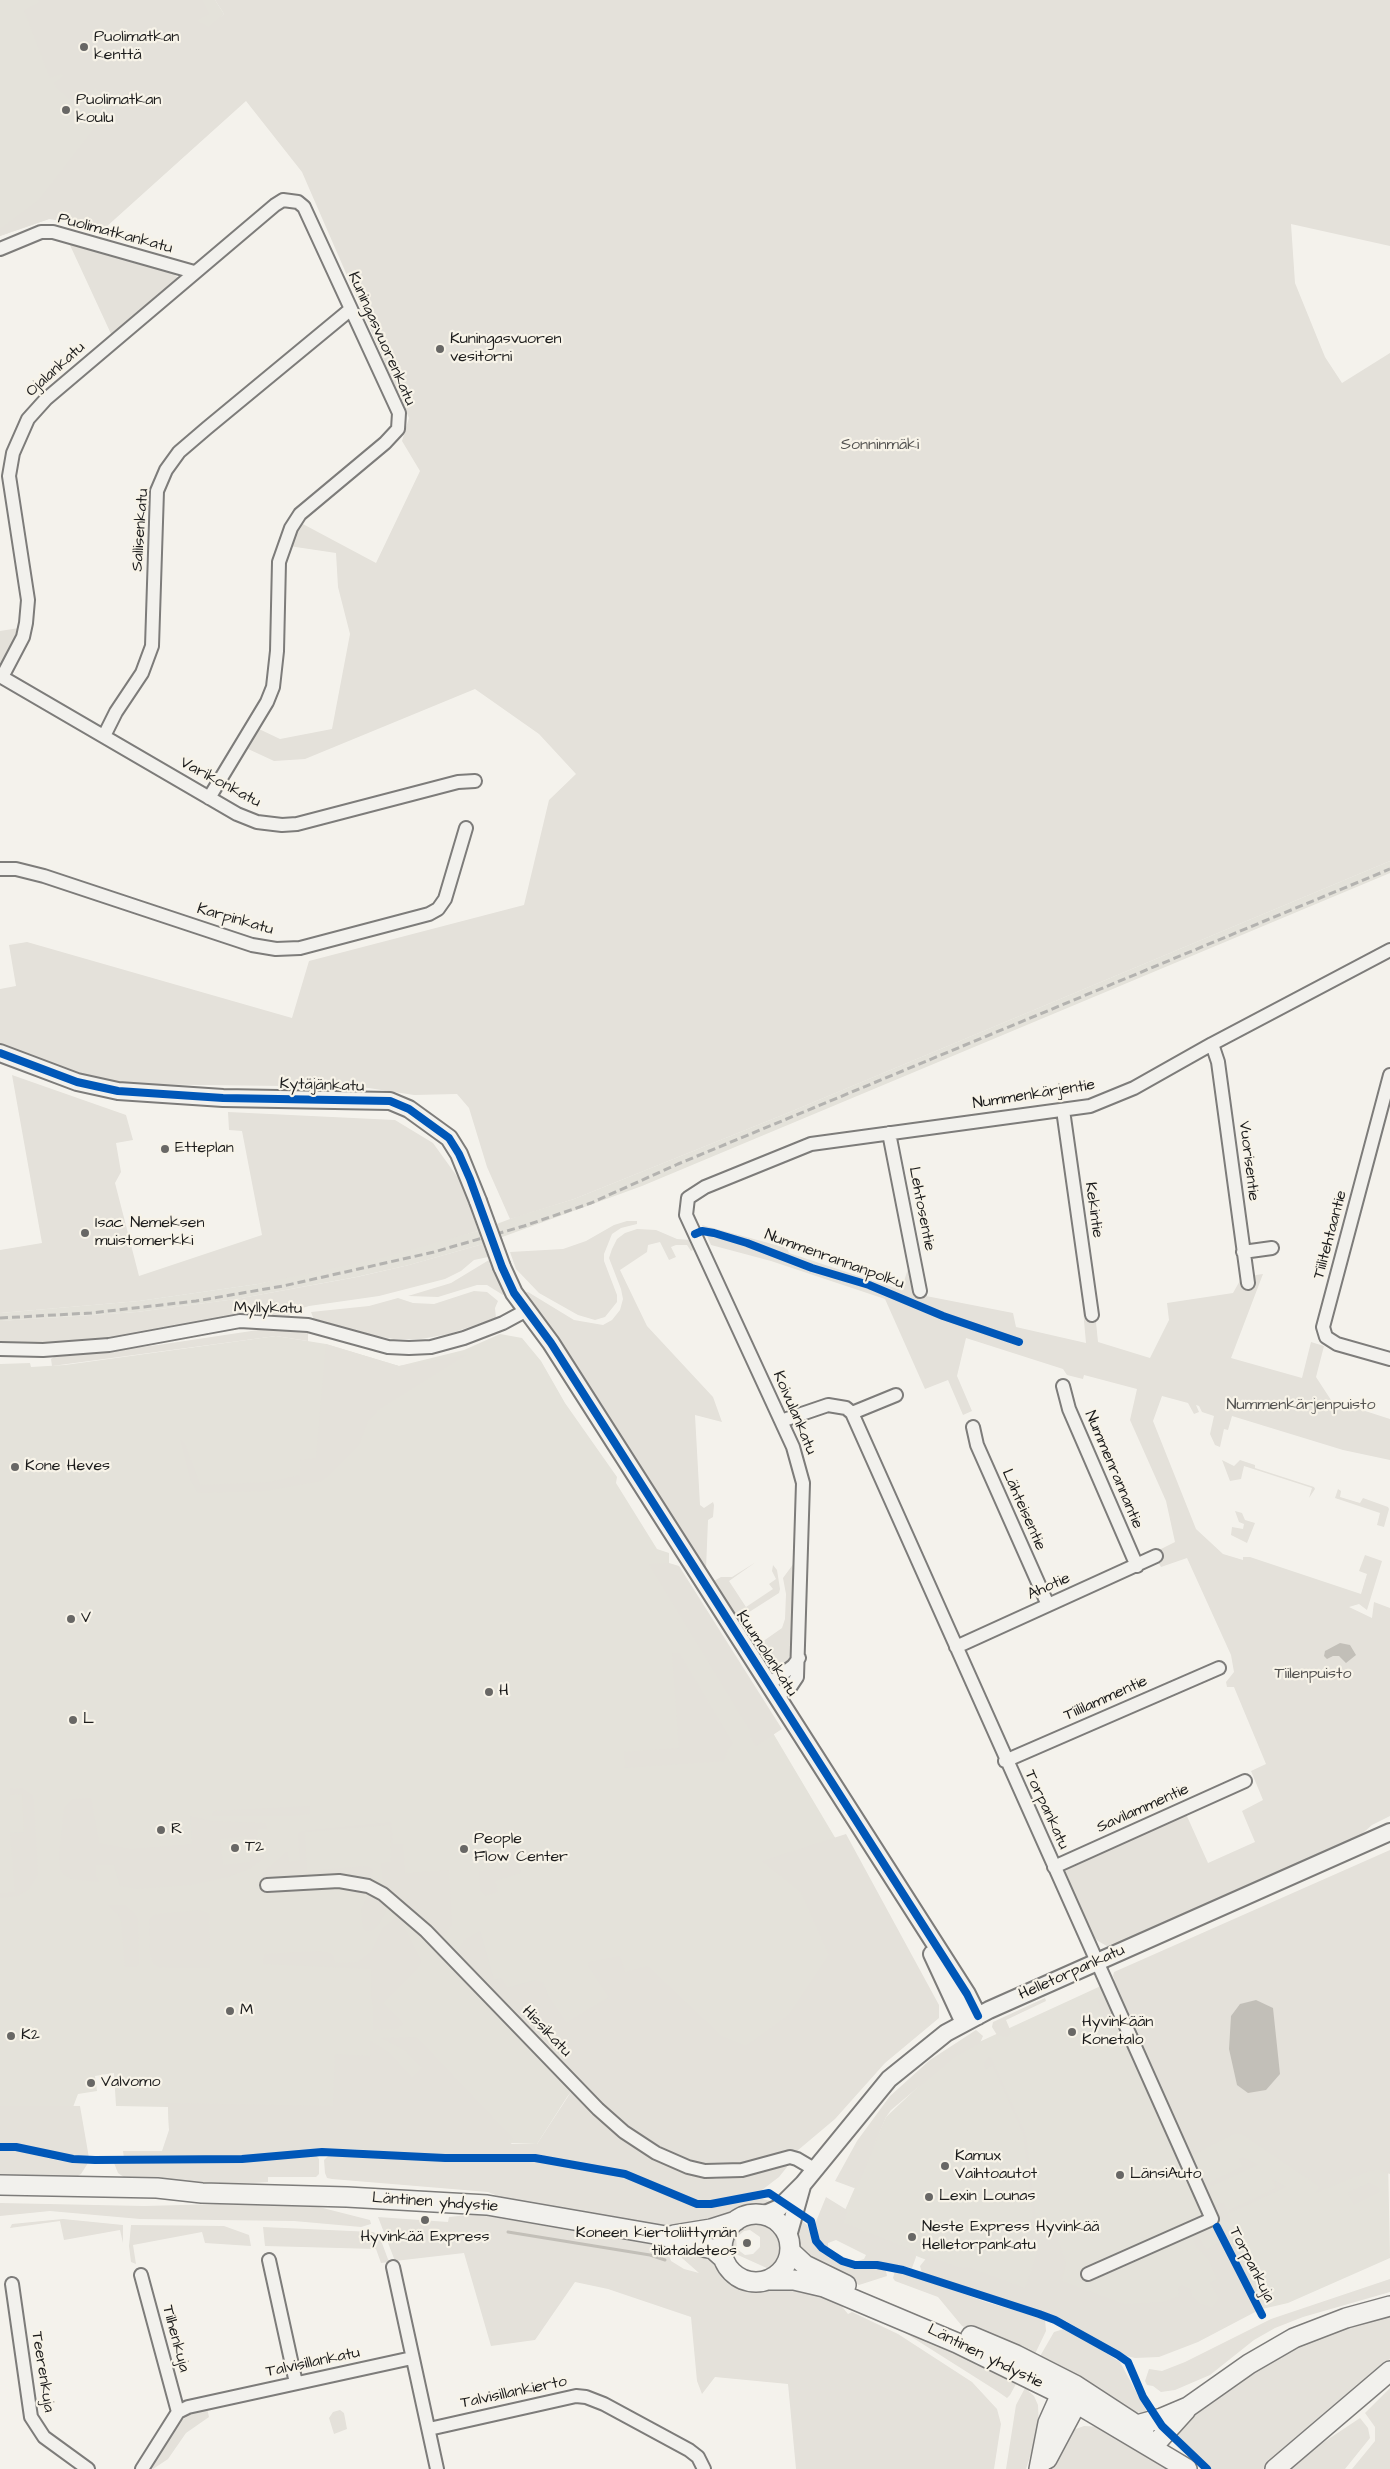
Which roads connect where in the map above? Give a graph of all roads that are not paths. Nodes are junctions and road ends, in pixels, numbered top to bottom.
1 (292, 200) joint
2 (0, 249) edge
3 (194, 272) junction
4 (350, 309) junction
5 (1, 676) edge
6 (104, 736) junction
7 (475, 781) dead end
8 (209, 798) junction
9 (466, 828) dead end
10 (0, 870) edge
11 (1390, 950) edge
12 (1212, 1044) junction
13 (0, 1053) edge
14 (1390, 1075) edge
15 (1063, 1110) junction
16 (890, 1132) junction
17 (688, 1198) joint
18 (1272, 1248) dead end
19 (1243, 1252) junction
20 (1248, 1283) dead end
21 (920, 1291) dead end
22 (527, 1310) junction
23 (1092, 1315) dead end
24 (0, 1349) edge
25 (1390, 1359) edge
26 (1063, 1386) dead end
27 (896, 1395) dead end
28 (852, 1413) junction
29 (781, 1422) junction
30 (973, 1427) dead end
31 (1156, 1556) dead end
32 (1137, 1566) junction
33 (1048, 1605) junction
34 (956, 1647) junction
35 (1220, 1668) dead end
36 (773, 1690) junction
37 (1006, 1761) junction
38 (1245, 1780) dead end
39 (1390, 1832) edge
40 (1054, 1867) junction
41 (267, 1885) dead end
42 (1097, 1963) junction
43 (971, 2019) junction
44 (814, 2169) junction
45 (803, 2184) junction
46 (0, 2185) edge
47 (202, 2193) junction
48 (0, 2196) edge
49 (763, 2215) junction
50 (1212, 2219) joint
51 (736, 2221) junction
52 (666, 2236) junction
53 (789, 2244) junction
54 (723, 2258) junction
55 (269, 2260) dead end
56 (393, 2267) dead end
57 (1088, 2274) dead end
58 (141, 2275) dead end
59 (770, 2280) junction
60 (12, 2284) dead end
61 (1390, 2306) edge
62 (412, 2358) junction
63 (1390, 2370) edge
64 (296, 2383) junction
65 (1071, 2394) junction
66 (1188, 2407) junction
67 (178, 2412) junction
68 (1137, 2425) junction
69 (429, 2429) junction
70 (1158, 2441) junction
71 (88, 2469) edge
72 (142, 2469) edge
73 (437, 2469) edge
74 (704, 2469) edge
75 (1040, 2469) edge
76 (1188, 2469) edge
77 (1276, 2469) edge

1 - 3 street, Ojalankatu
1 - 4 street, Kuningasvuorenkatu
2 - 3 street, Puolimatkankatu
3 - 5 street, Ojalankatu
4 - 6 street, Sallisenkatu
4 - 8 street, Kuningasvuorenkatu
5 - 6 street, Varikonkatu
6 - 8 street, Varikonkatu
7 - 8 street, Varikonkatu
9 - 10 street, Karpinkatu
11 - 12 street, Nummenkärjentie
12 - 15 street, Nummenkärjentie
12 - 19 street, Vuorisentie
13 - 22 street, Kytäjänkatu, bridge
14 - 25 street, Tiilitehtaantie
15 - 16 street, Nummenkärjentie
15 - 23 street, Kekintie
16 - 17 street, Nummenkärjentie
16 - 21 street, Lehtosentie
17 - 29 street, Koivulankatu
18 - 19 street
19 - 20 street, Vuorisentie
22 - 24 street, Myllykatu
22 - 36 street, Kuumolankatu
26 - 32 street, Nummenrannantie
27 - 28 street
28 - 29 street
28 - 34 street, Torpankatu
29 - 36 street, Koivulankatu
30 - 33 street, Lähteisentie
31 - 32 street, Ahotie
32 - 33 street, Ahotie
33 - 34 street, Ahotie
34 - 37 street, Torpankatu
35 - 37 street, Tiililammentie
36 - 43 street, Kuumolankatu
37 - 40 street, Torpankatu
38 - 40 street, Savilammentie
39 - 42 street, Helletorpankatu
40 - 42 street, Torpankatu
41 - 44 street, Hissikatu
42 - 43 street, Helletorpankatu
42 - 50 street, Torpankatu
43 - 44 street, Helletorpankatu
44 - 45 street, Helletorpankatu
45 - 49 street, Helletorpankatu
45 - 53 street, Helletorpankatu
46 - 47 main road, Läntinen yhdystie
47 - 48 main road, Läntinen yhdystie
47 - 52 main road, Läntinen yhdystie
49 - 51 main road
49 - 53 main road
50 - 57 street, Torpankuja
51 - 52 main road, Läntinen yhdystie
51 - 54 main road
52 - 54 main road, Läntinen yhdystie
53 - 59 main road
53 - 65 main road, Läntinen yhdystie
54 - 59 main road
55 - 64 street
56 - 62 street
58 - 67 street, Tilhenkuja
59 - 65 main road, Läntinen yhdystie
60 - 71 street, Teerenkuja
61 - 66 main road
62 - 64 street, Talvisillankatu
62 - 69 street
63 - 77 main road
64 - 67 street, Talvisillankatu
65 - 68 main road, Läntinen yhdystie
65 - 75 main road
65 - 76 main road, Läntinen yhdystie
66 - 68 main road
66 - 70 main road
67 - 72 street
68 - 70 main road, Läntinen yhdystie
69 - 73 street
69 - 74 street, Talvisillankierto
70 - 76 main road, Läntinen yhdystie

